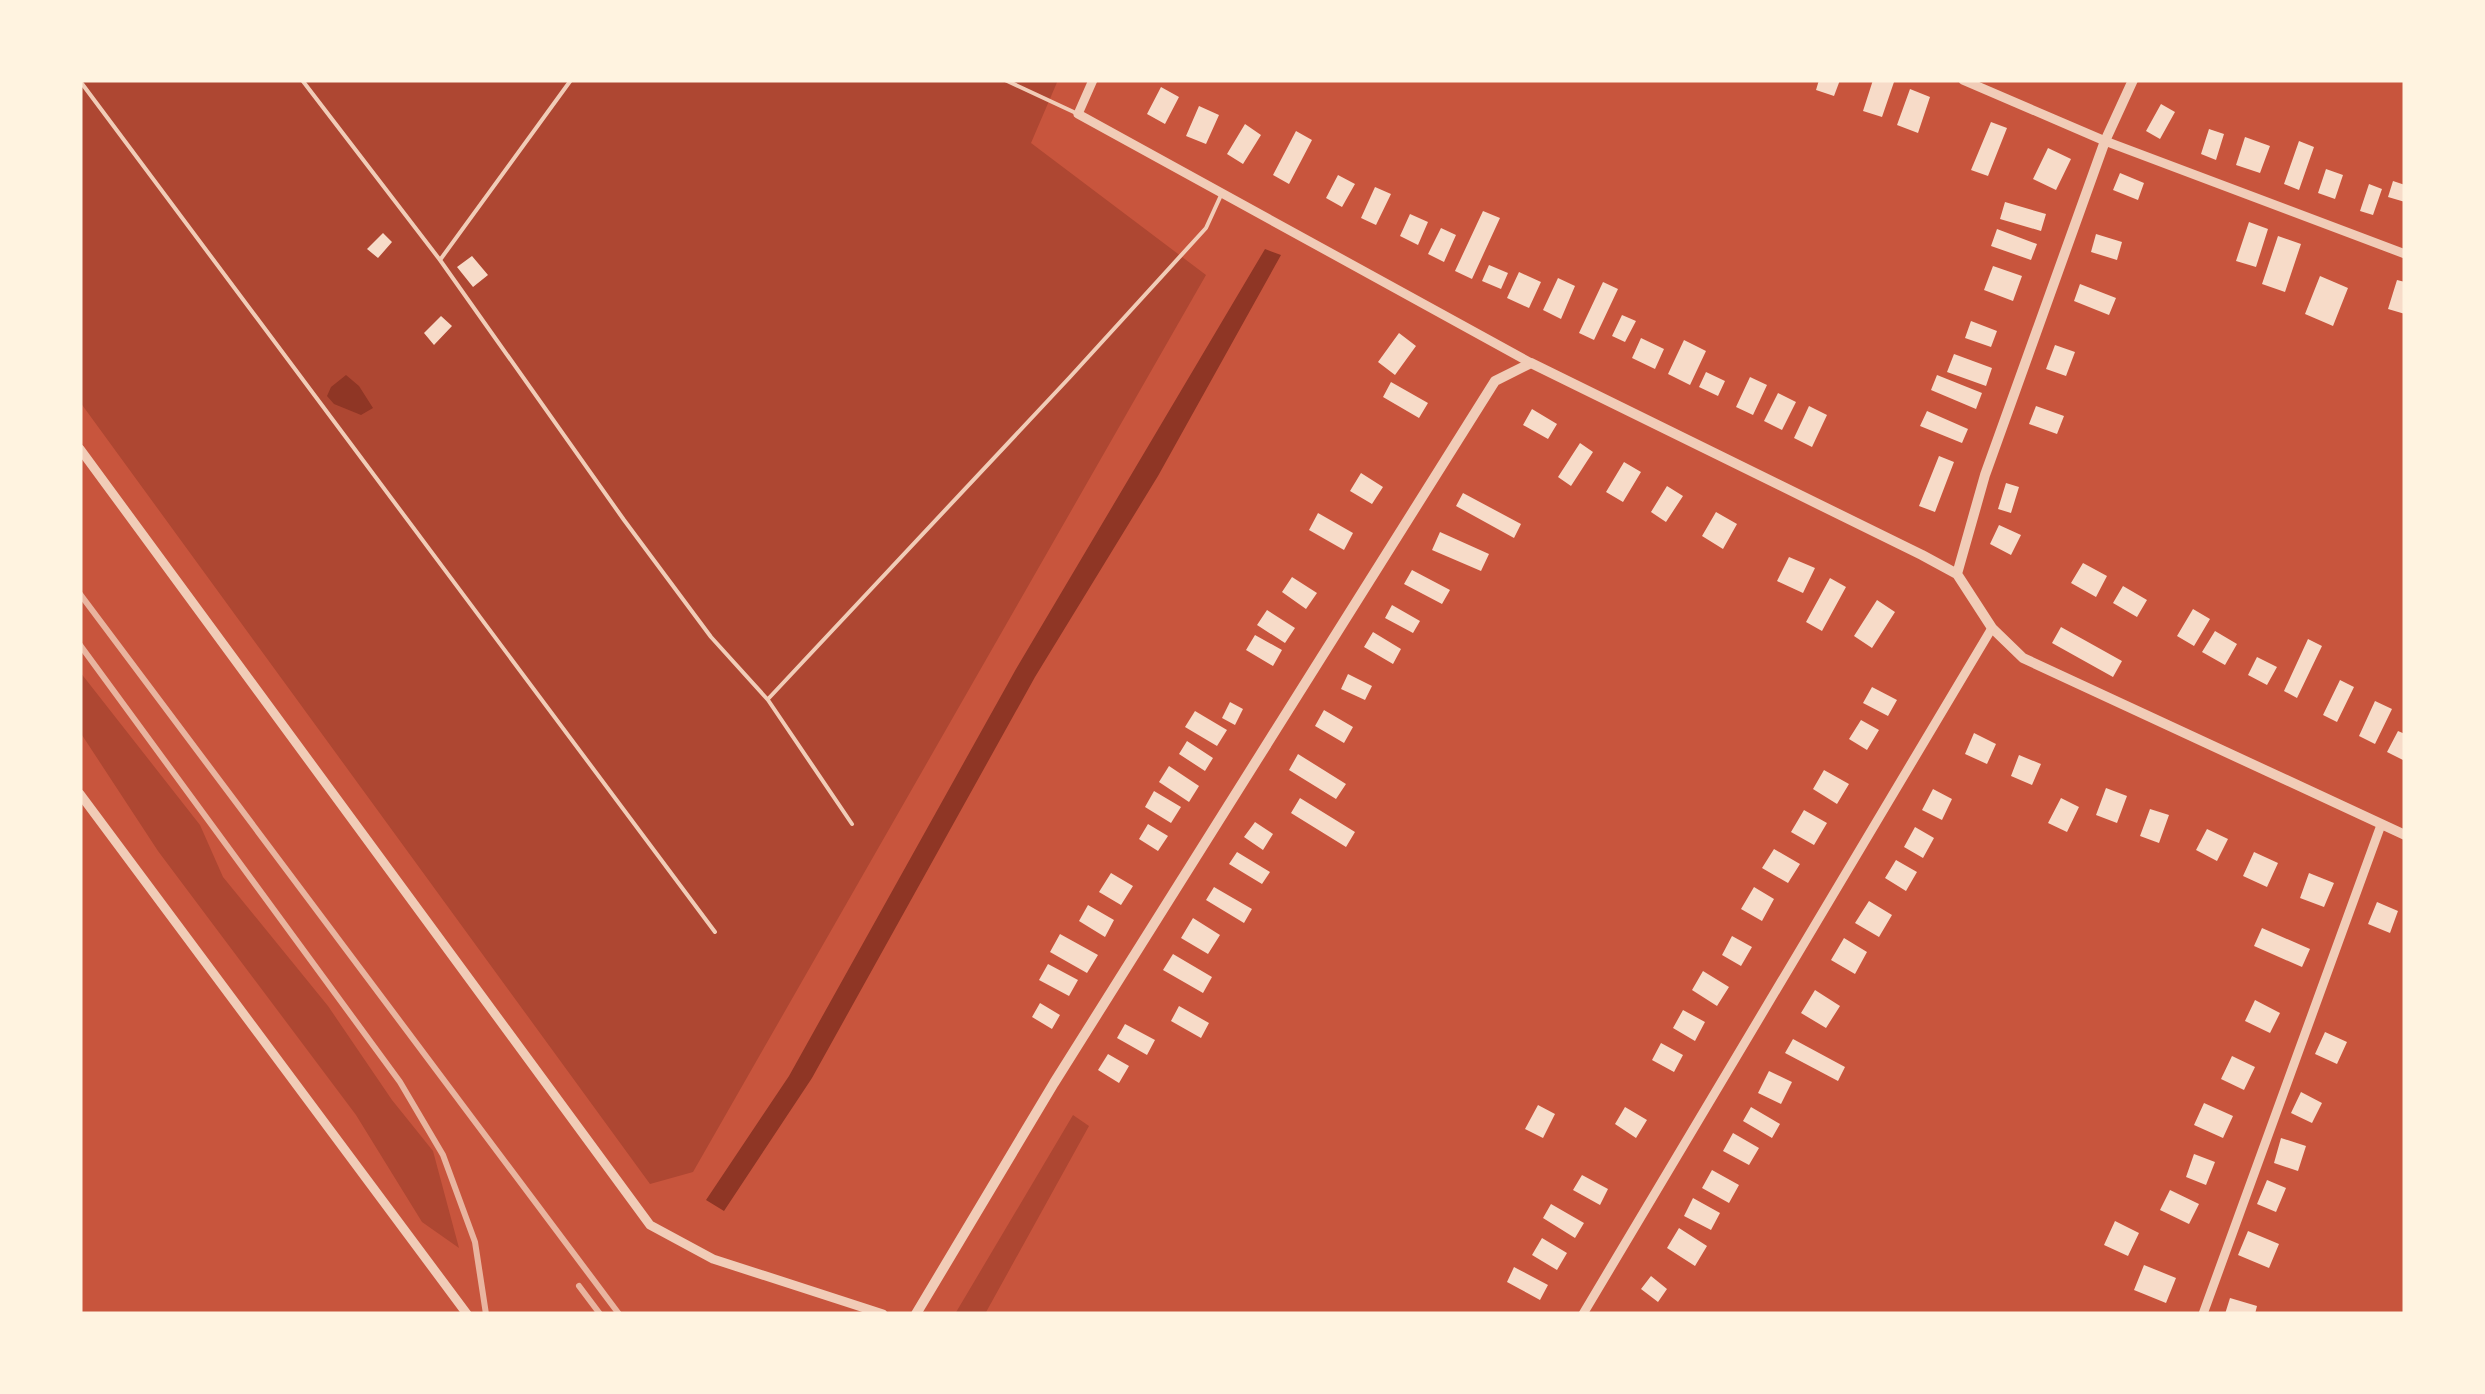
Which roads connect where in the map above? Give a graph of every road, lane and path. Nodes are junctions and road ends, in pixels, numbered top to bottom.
1 (302, 80) edge
2 (571, 80) edge
3 (1006, 80) edge
4 (1093, 80) edge
5 (1963, 80) edge
6 (2133, 80) edge
7 (80, 81) edge
8 (1078, 114) junction
9 (2105, 141) junction
10 (1222, 193) junction
11 (2405, 254) edge
12 (440, 260) junction
13 (1531, 363) junction
14 (80, 449) edge
15 (1957, 574) junction
16 (1992, 628) junction
17 (768, 700) junction
18 (80, 794) edge
19 (852, 824) dead end
20 (2381, 824) junction
21 (2405, 836) edge
22 (715, 932) dead end
23 (467, 1314) edge
24 (884, 1314) edge
25 (916, 1314) edge
26 (1583, 1314) edge
27 (2203, 1314) edge

1 - 12 lane
2 - 12 lane
3 - 8 lane
4 - 8 street
5 - 9 street
6 - 9 street
7 - 22 lane
8 - 10 street
9 - 11 street
9 - 15 street
10 - 13 street
10 - 17 lane
12 - 17 lane
13 - 15 street
13 - 25 street
14 - 24 street
15 - 16 street
16 - 20 street
16 - 26 street
17 - 19 lane
18 - 23 street
20 - 21 street
20 - 27 street

